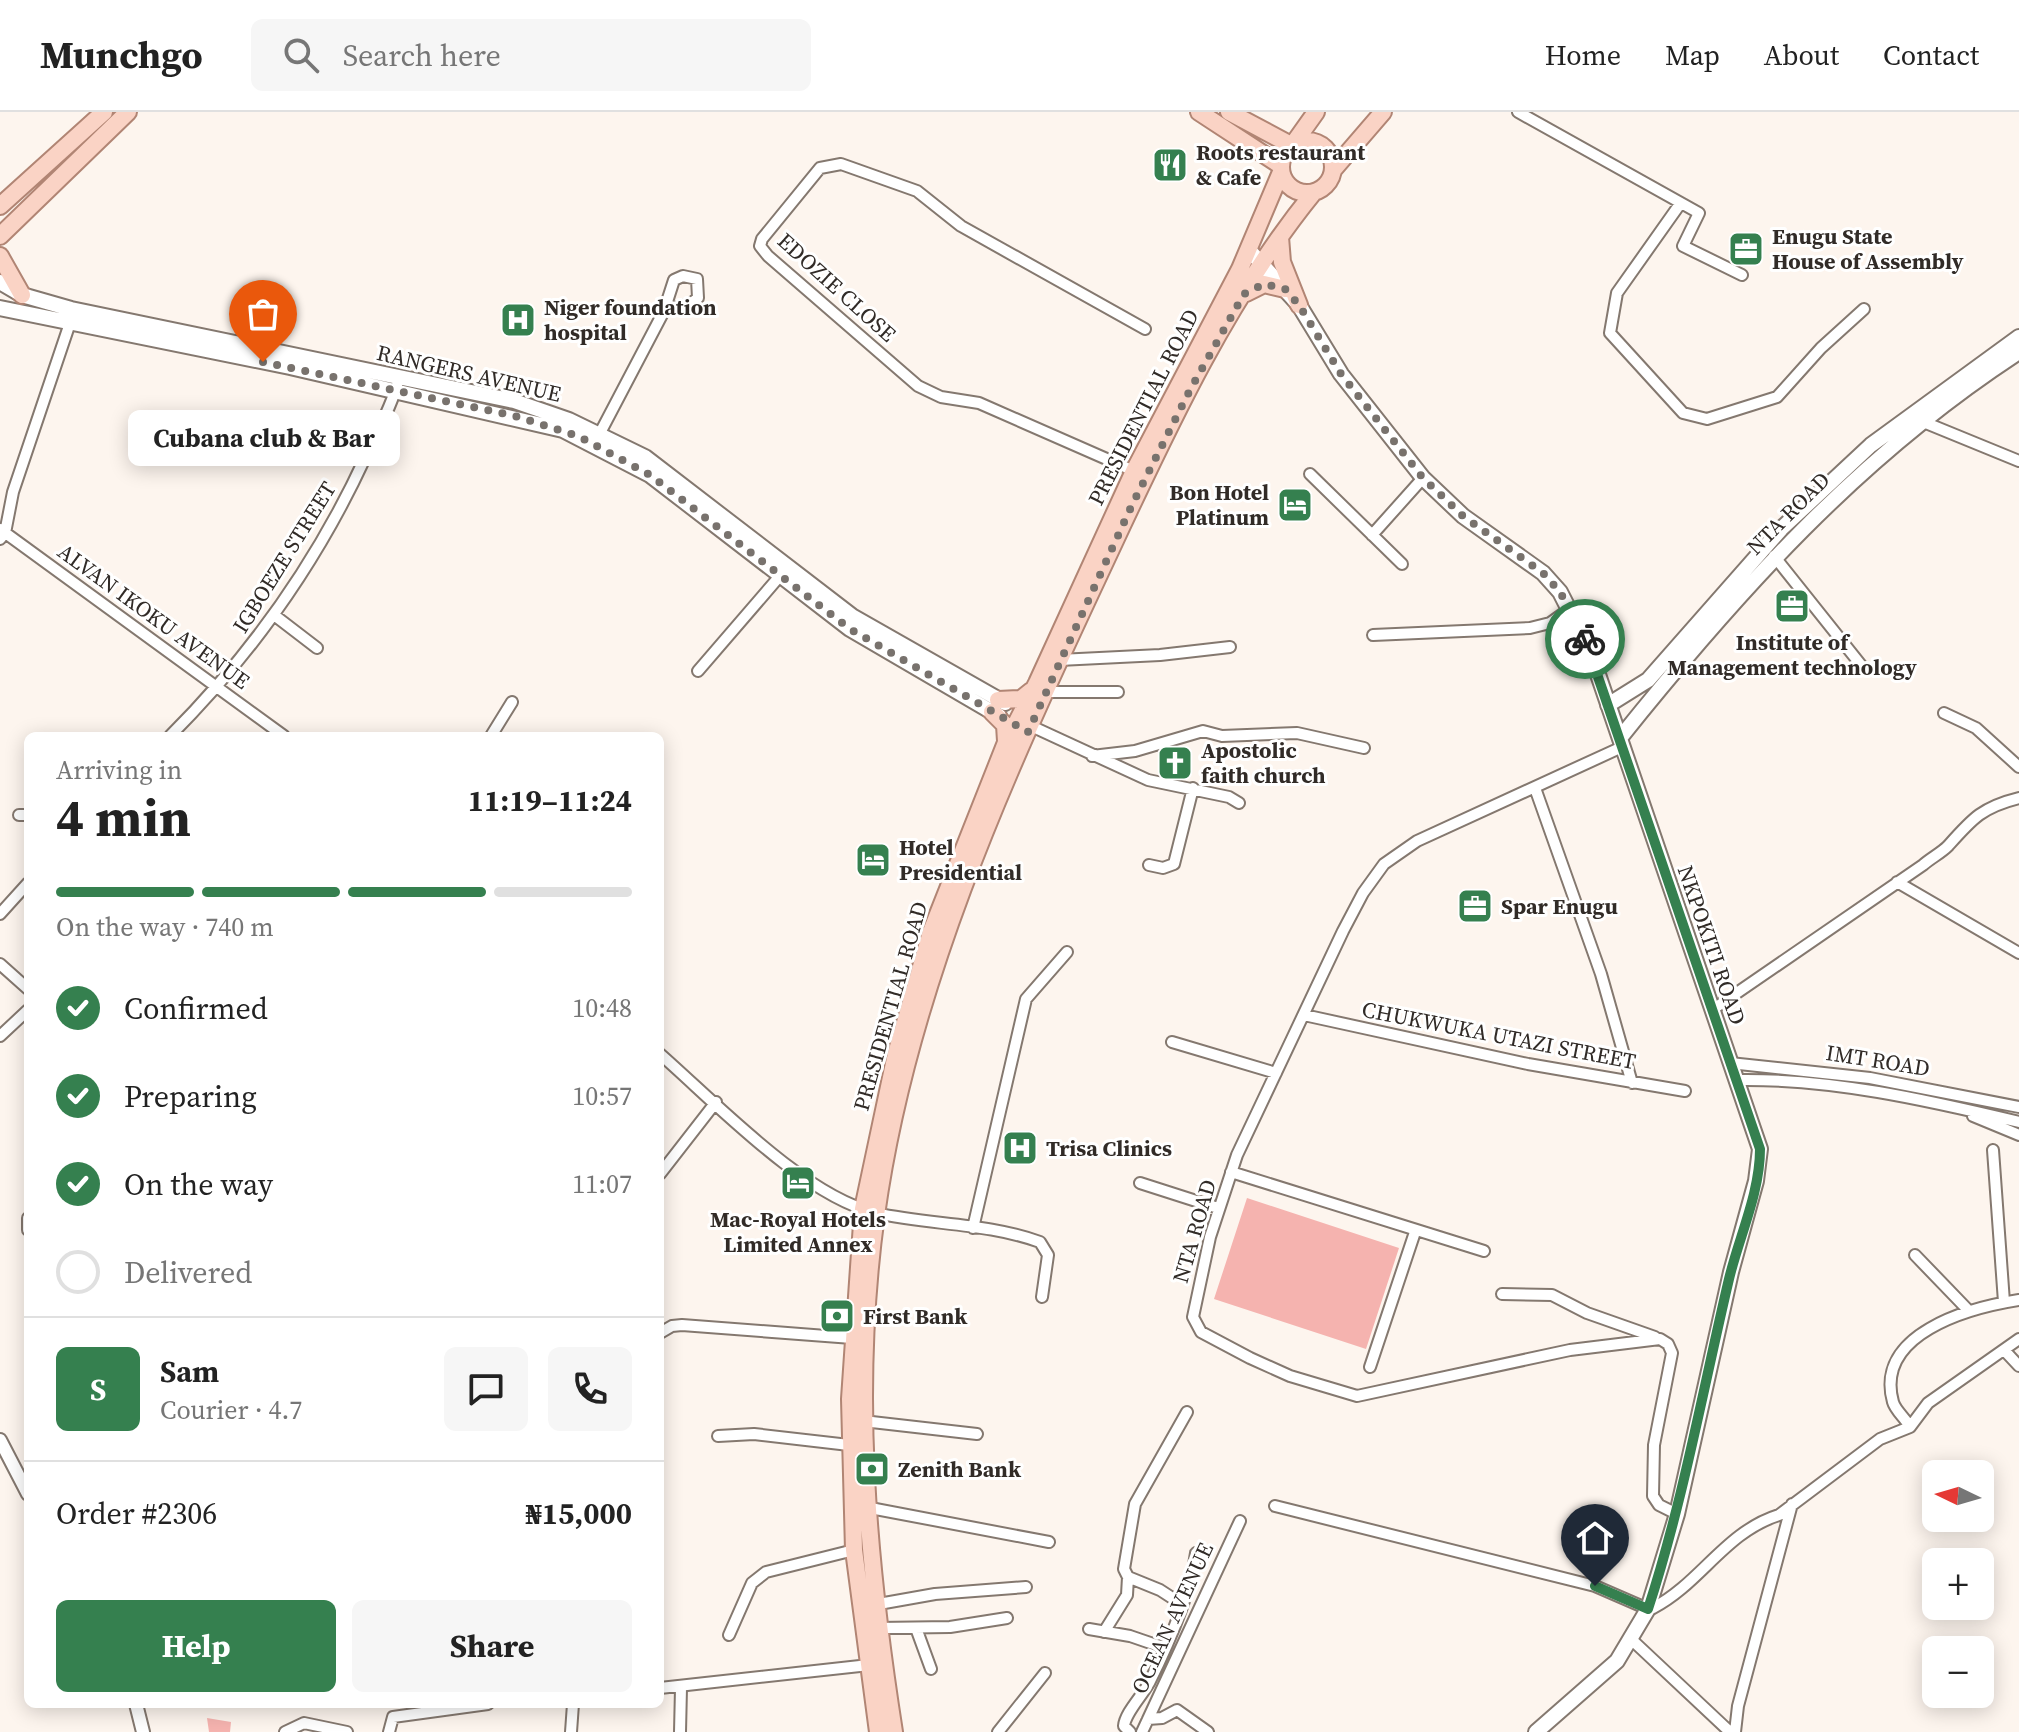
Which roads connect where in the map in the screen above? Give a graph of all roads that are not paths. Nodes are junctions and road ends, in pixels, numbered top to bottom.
1 (104, 112) edge
2 (128, 112) edge
3 (1199, 112) edge
4 (1229, 112) edge
5 (1316, 112) edge
6 (1383, 112) edge
7 (1518, 112) edge
8 (1293, 144) junction
9 (1281, 169) junction
10 (1333, 170) junction
11 (1314, 192) junction
12 (1680, 204) junction
13 (0, 206) edge
14 (0, 236) edge
15 (1280, 237) junction
16 (1249, 250) junction
17 (0, 256) edge
18 (1263, 262) junction
19 (1742, 275) dead end
20 (0, 282) edge
21 (1285, 289) junction
22 (1244, 294) junction
23 (22, 295) junction
24 (1299, 305) junction
25 (0, 308) edge
26 (1864, 309) dead end
27 (664, 311) dead end
28 (70, 323) junction
29 (1145, 329) dead end
30 (2019, 337) edge
31 (2019, 352) edge
32 (397, 384) junction
33 (1926, 423) junction
34 (600, 433) junction
35 (2019, 461) edge
36 (1134, 471) junction
37 (1310, 474) dead end
38 (1423, 478) junction
39 (2, 534) edge
40 (1372, 535) junction
41 (1774, 556) junction
42 (1402, 564) dead end
43 (1096, 568) junction
44 (779, 577) junction
45 (1571, 608) junction
46 (274, 615) junction
47 (1373, 635) dead end
48 (1230, 647) dead end
49 (317, 648) dead end
50 (1059, 660) junction
51 (1861, 665) dead end
52 (698, 671) dead end
53 (218, 688) junction
54 (1042, 688) junction
55 (1118, 692) dead end
56 (512, 702) dead end
57 (1608, 705) junction
58 (995, 706) junction
59 (1944, 713) dead end
60 (1026, 722) junction
61 (174, 732) edge
62 (278, 732) edge
63 (493, 732) edge
64 (1621, 743) junction
65 (1005, 745) junction
66 (1364, 748) dead end
67 (1092, 756) junction
68 (2019, 767) edge
69 (1193, 788) junction
70 (1535, 788) junction
71 (2019, 798) edge
72 (1234, 800) dead end
73 (1149, 865) dead end
74 (1897, 882) junction
75 (24, 887) edge
76 (0, 914) edge
77 (1067, 952) dead end
78 (2019, 953) edge
79 (0, 964) edge
80 (24, 985) edge
81 (1712, 1010) junction
82 (24, 1014) edge
83 (1304, 1015) junction
84 (0, 1036) edge
85 (1172, 1042) dead end
86 (664, 1057) edge
87 (1730, 1063) junction
88 (1276, 1073) junction
89 (1735, 1080) junction
90 (1632, 1083) junction
91 (1685, 1091) dead end
92 (716, 1102) junction
93 (1953, 1107) junction
94 (2019, 1107) edge
95 (2019, 1122) edge
96 (2019, 1135) edge
97 (1993, 1150) dead end
98 (664, 1169) edge
99 (1231, 1172) junction
100 (1140, 1183) dead end
101 (1218, 1208) junction
102 (869, 1211) junction
103 (973, 1228) junction
104 (1415, 1232) junction
105 (1484, 1251) dead end
106 (1915, 1255) dead end
107 (1502, 1294) dead end
108 (1042, 1297) dead end
109 (2019, 1300) edge
110 (2004, 1302) junction
111 (1969, 1311) junction
112 (664, 1331) edge
113 (852, 1338) junction
114 (1660, 1339) junction
115 (2019, 1339) edge
116 (2004, 1350) junction
117 (858, 1358) junction
118 (2019, 1366) edge
119 (1370, 1367) dead end
120 (1187, 1412) dead end
121 (863, 1421) junction
122 (1910, 1427) junction
123 (977, 1434) dead end
124 (718, 1436) dead end
125 (0, 1440) edge
126 (849, 1445) junction
127 (24, 1486) edge
128 (1792, 1502) junction
129 (1275, 1506) dead end
130 (865, 1507) junction
131 (1677, 1514) junction
132 (1240, 1521) dead end
133 (860, 1529) junction
134 (1049, 1542) dead end
135 (854, 1550) junction
136 (1196, 1553) dead end
137 (1128, 1577) junction
138 (1026, 1587) dead end
139 (1180, 1603) junction
140 (868, 1608) junction
141 (1648, 1609) junction
142 (1007, 1618) dead end
143 (878, 1628) junction
144 (916, 1628) junction
145 (1089, 1629) dead end
146 (1104, 1632) junction
147 (729, 1635) dead end
148 (1632, 1640) junction
149 (1165, 1648) junction
150 (869, 1665) junction
151 (931, 1669) dead end
152 (1045, 1673) dead end
153 (664, 1688) edge
154 (681, 1688) junction
155 (459, 1708) edge
156 (573, 1708) edge
157 (1148, 1719) junction
158 (285, 1732) edge
159 (347, 1732) edge
160 (389, 1732) edge
161 (571, 1732) edge
162 (680, 1732) edge
163 (878, 1732) edge
164 (894, 1732) edge
165 (998, 1732) edge
166 (1130, 1732) edge
167 (1142, 1732) edge
168 (1208, 1732) edge
169 (1536, 1732) edge
170 (1733, 1732) edge

1 - 13 main road
2 - 14 main road
3 - 9 main road
4 - 8 main road
5 - 8 main road
6 - 10 main road
7 - 12 street
8 - 9 main road
8 - 10 main road
9 - 11 main road
9 - 16 main road, PRESIDENTIAL ROAD
10 - 11 main road
11 - 15 main road, PRESIDENTIAL ROAD
12 - 19 street
12 - 26 street
15 - 18 main road, PRESIDENTIAL ROAD
15 - 24 main road
16 - 18 main road, NKPOKITI ROAD
16 - 36 main road, PRESIDENTIAL ROAD
17 - 23 main road
18 - 21 main road, NKPOKITI ROAD
18 - 22 main road, PRESIDENTIAL ROAD
20 - 23 main road, RANGERS AVENUE
21 - 22 main road
21 - 24 main road, NKPOKITI ROAD
22 - 43 main road, PRESIDENTIAL ROAD
23 - 32 main road, RANGERS AVENUE
24 - 38 main road, NKPOKITI ROAD
25 - 28 main road, RANGERS AVENUE
27 - 34 street
28 - 32 main road, RANGERS AVENUE
28 - 39 street
29 - 36 street, EDOZIE CLOSE
30 - 57 main road, NTA ROAD
31 - 33 main road, NTA ROAD
32 - 34 main road, RANGERS AVENUE
32 - 44 main road, RANGERS AVENUE
32 - 46 street, IGBOEZE STREET
33 - 35 street
33 - 41 main road, NTA ROAD
34 - 58 main road, RANGERS AVENUE
36 - 43 main road, PRESIDENTIAL ROAD
37 - 40 street
38 - 40 street
38 - 45 main road, NKPOKITI ROAD
39 - 53 street, ALVAN IKOKU AVENUE
40 - 42 street
41 - 51 street
41 - 64 main road, NTA ROAD
43 - 50 main road, PRESIDENTIAL ROAD
43 - 54 main road, PRESIDENTIAL ROAD
44 - 52 street
44 - 58 main road, RANGERS AVENUE
45 - 47 street
45 - 57 main road, NKPOKITI ROAD
46 - 49 street
46 - 53 street, IGBOEZE STREET
48 - 50 street
50 - 54 main road, PRESIDENTIAL ROAD
53 - 61 street, IGBOEZE STREET
53 - 62 street, ALVAN IKOKU AVENUE
54 - 55 street
54 - 58 main road
54 - 60 main road, PRESIDENTIAL ROAD
56 - 63 street
57 - 64 main road, NKPOKITI ROAD
58 - 60 main road
58 - 65 main road
59 - 68 street
60 - 65 main road, PRESIDENTIAL ROAD
60 - 67 street
60 - 102 main road, PRESIDENTIAL ROAD
64 - 70 street, NTA ROAD
64 - 81 main road, NKPOKITI ROAD
65 - 102 main road, PRESIDENTIAL ROAD
66 - 67 street
67 - 69 street
69 - 72 street
69 - 73 street
70 - 83 street, NTA ROAD
70 - 90 street
71 - 74 street
74 - 78 street
74 - 81 street
75 - 76 street
77 - 103 street
79 - 80 street
81 - 87 main road, NKPOKITI ROAD
82 - 84 street
83 - 88 street, NTA ROAD
83 - 90 street, CHUKWUKA UTAZI STREET
85 - 88 street
86 - 92 street
87 - 89 main road, NKPOKITI ROAD
87 - 94 street, IMT ROAD
88 - 99 street, NTA ROAD
89 - 93 street, IMT ROAD
89 - 131 main road, NKPOKITI ROAD
90 - 91 street, CHUKWUKA UTAZI STREET
92 - 98 street
92 - 102 street
93 - 95 street, IMT ROAD
93 - 96 street
97 - 110 street
99 - 101 street, NTA ROAD
99 - 104 street
100 - 101 street
101 - 114 street, NTA ROAD
102 - 103 street
102 - 113 main road, PRESIDENTIAL ROAD
102 - 117 main road, PRESIDENTIAL ROAD
103 - 108 street
104 - 105 street
104 - 119 street
106 - 111 street
107 - 114 street
109 - 110 street
110 - 111 street
111 - 122 street
112 - 113 street
113 - 117 main road, PRESIDENTIAL ROAD
114 - 131 street
115 - 116 street
116 - 118 street
116 - 122 street
117 - 121 main road, PRESIDENTIAL ROAD
117 - 126 main road, PRESIDENTIAL ROAD
120 - 137 street
121 - 123 street
121 - 130 main road, PRESIDENTIAL ROAD
122 - 128 street
124 - 126 street
125 - 127 street
126 - 133 main road, PRESIDENTIAL ROAD
128 - 141 street
128 - 170 street
129 - 141 street
130 - 133 main road, PRESIDENTIAL ROAD
130 - 134 street
131 - 141 main road, NKPOKITI ROAD
132 - 157 street, OCEAN AVENUE
133 - 135 main road, PRESIDENTIAL ROAD
133 - 140 main road, PRESIDENTIAL ROAD
135 - 140 main road, PRESIDENTIAL ROAD
135 - 147 street
136 - 139 street
137 - 139 street
137 - 146 street
138 - 140 street
139 - 149 street
140 - 143 main road, PRESIDENTIAL ROAD
140 - 150 main road, PRESIDENTIAL ROAD
141 - 148 main road, NKPOKITI ROAD
142 - 144 street
143 - 144 street
143 - 164 main road, PRESIDENTIAL ROAD
144 - 151 street
145 - 146 street
146 - 149 street
148 - 169 main road, NKPOKITI ROAD
148 - 170 street
149 - 166 street
150 - 154 street
150 - 163 main road, PRESIDENTIAL ROAD
152 - 165 street
153 - 154 street
154 - 162 street
155 - 160 street
156 - 161 street
157 - 167 street, OCEAN AVENUE
157 - 168 street
158 - 159 street

